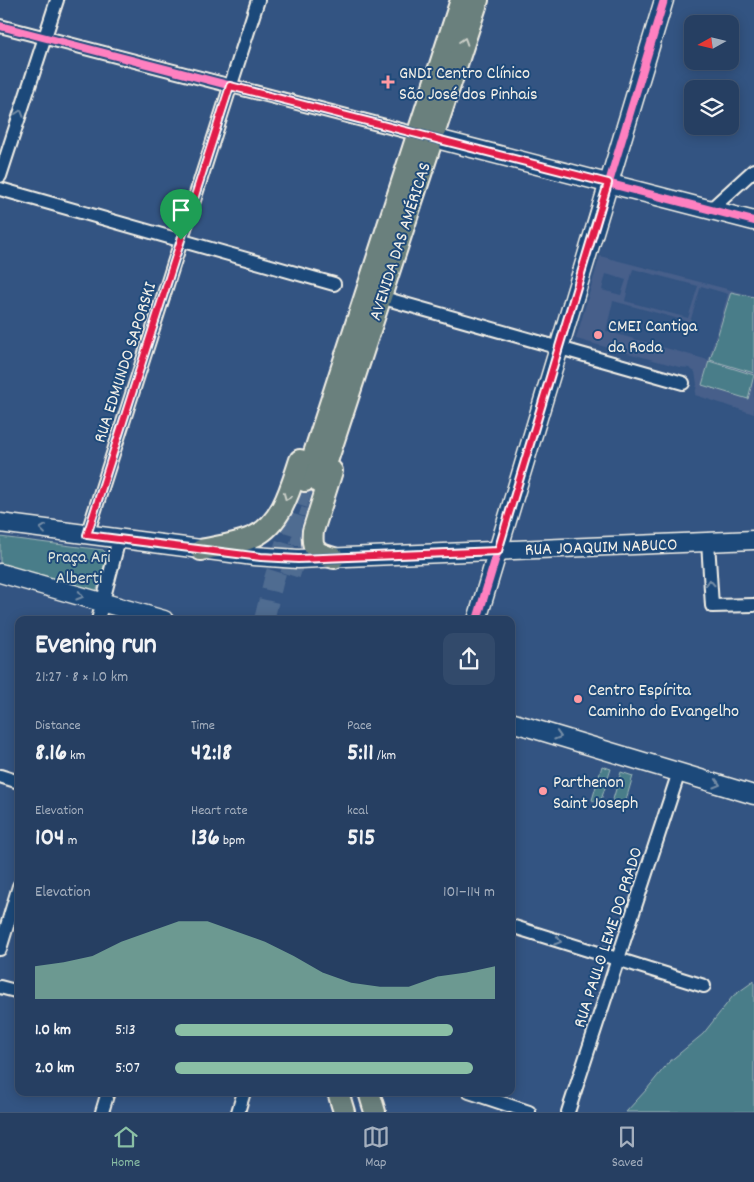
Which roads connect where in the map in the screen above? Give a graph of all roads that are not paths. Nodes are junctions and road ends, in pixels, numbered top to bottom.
1 (57, 0) edge
2 (258, 0) edge
3 (454, 0) edge
4 (461, 0) edge
5 (478, 0) edge
6 (664, 0) edge
7 (0, 26) edge
8 (44, 38) junction
9 (446, 44) junction
10 (230, 86) junction
11 (425, 136) junction
12 (754, 170) edge
13 (0, 176) edge
14 (608, 183) junction
15 (0, 189) edge
16 (710, 210) junction
17 (754, 221) edge
18 (181, 240) junction
19 (334, 284) dead end
20 (380, 297) junction
21 (363, 324) junction
22 (559, 348) junction
23 (683, 384) dead end
24 (313, 482) tunnel mouth
25 (0, 523) edge
26 (87, 535) junction
27 (119, 539) junction
28 (754, 540) edge
29 (708, 542) junction
30 (201, 550) junction
31 (498, 551) junction
32 (334, 558) junction
33 (0, 572) edge
34 (104, 603) junction
35 (754, 605) edge
36 (99, 616) edge
37 (150, 616) edge
38 (478, 616) edge
39 (515, 723) edge
40 (679, 772) junction
41 (0, 776) edge
42 (15, 781) edge
43 (754, 795) edge
44 (15, 899) edge
45 (515, 927) edge
46 (0, 949) edge
47 (618, 960) junction
48 (704, 986) dead end
49 (0, 987) edge
50 (15, 991) edge
51 (107, 1096) edge
52 (243, 1096) edge
53 (339, 1096) edge
54 (370, 1096) edge
55 (481, 1096) edge
56 (102, 1112) edge
57 (238, 1112) edge
58 (344, 1112) edge
59 (375, 1112) edge
60 (529, 1112) edge
61 (568, 1112) edge

1 - 8 street
2 - 10 street, RUA EDMUNDO SAPORSKI
3 - 9 main road
4 - 9 main road, AVENIDA DAS AMÉRICAS
11 -> 5 main road, AVENIDA DAS AMÉRICAS
6 - 14 main road
7 - 8 street
8 - 10 street
13 -> 8 street
9 - 11 main road, AVENIDA DAS AMÉRICAS
10 - 11 street
10 - 18 street, RUA EDMUNDO SAPORSKI
11 - 14 main road
11 - 20 main road, AVENIDA DAS AMÉRICAS
11 - 21 main road, AVENIDA DAS AMÉRICAS
12 - 16 street
14 - 16 main road
14 - 22 main road
15 - 18 street
16 - 17 main road
18 - 19 street
18 - 26 street, RUA EDMUNDO SAPORSKI
20 - 21 main road, AVENIDA DAS AMÉRICAS
20 - 22 street
21 - 24 main road, AVENIDA DAS AMÉRICAS
21 -> 30 main road
21 - 32 main road
22 - 23 street
22 - 31 main road
26 -> 25 main road, RUA JOAQUIM NABUCO
26 - 27 main road, RUA JOAQUIM NABUCO
27 - 30 main road, RUA JOAQUIM NABUCO
27 - 34 street
28 - 29 main road, RUA JOAQUIM NABUCO
29 - 31 main road, RUA JOAQUIM NABUCO
35 -> 29 street
30 - 32 main road, RUA JOAQUIM NABUCO
31 - 32 main road, RUA JOAQUIM NABUCO
31 - 38 main road
33 -> 34 main road
34 - 36 street
34 - 37 main road
39 -> 40 main road
40 -> 43 main road
40 - 47 street, RUA PAULO LEME DO PRADO
41 - 42 street
44 - 46 street
45 -> 47 street
47 - 48 street
47 - 61 street, RUA PAULO LEME DO PRADO
49 - 50 street
51 - 56 street
52 - 57 street
53 - 58 main road
54 - 59 main road
55 - 60 street

